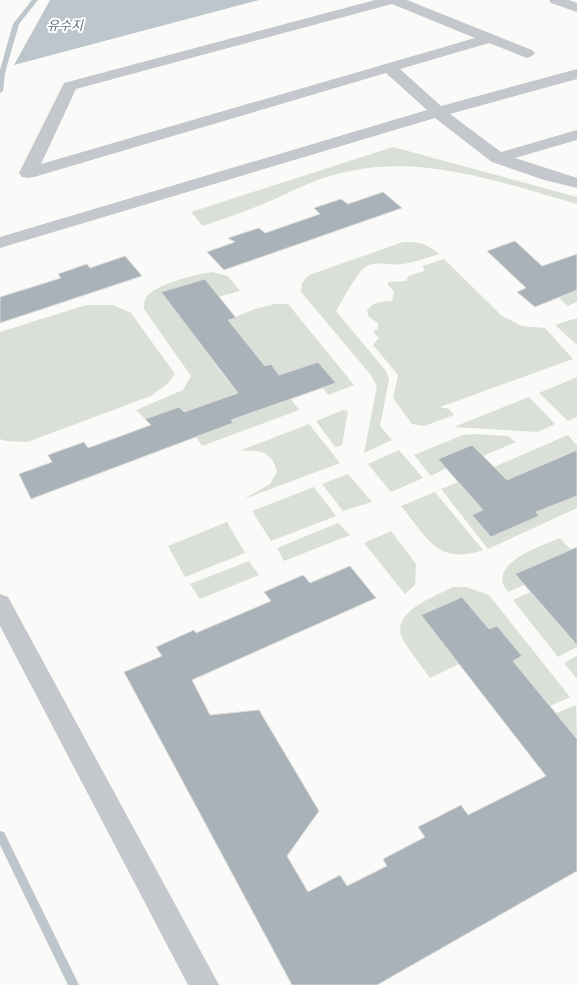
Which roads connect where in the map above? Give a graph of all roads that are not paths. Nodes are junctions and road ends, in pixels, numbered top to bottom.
1 (393, 0) edge
2 (556, 0) edge
3 (577, 8) edge
4 (490, 38) junction
5 (527, 52) dead end
6 (389, 68) junction
7 (577, 74) edge
8 (438, 112) junction
9 (577, 135) edge
10 (498, 158) junction
11 (577, 183) edge
12 (0, 243) edge
13 (0, 603) edge
14 (204, 985) edge

1 - 4 street
1 - 6 street
2 - 3 street
4 - 5 street
4 - 6 street
6 - 8 street
7 - 8 street
8 - 10 street
8 - 12 street
9 - 10 street
10 - 11 street
13 - 14 street

